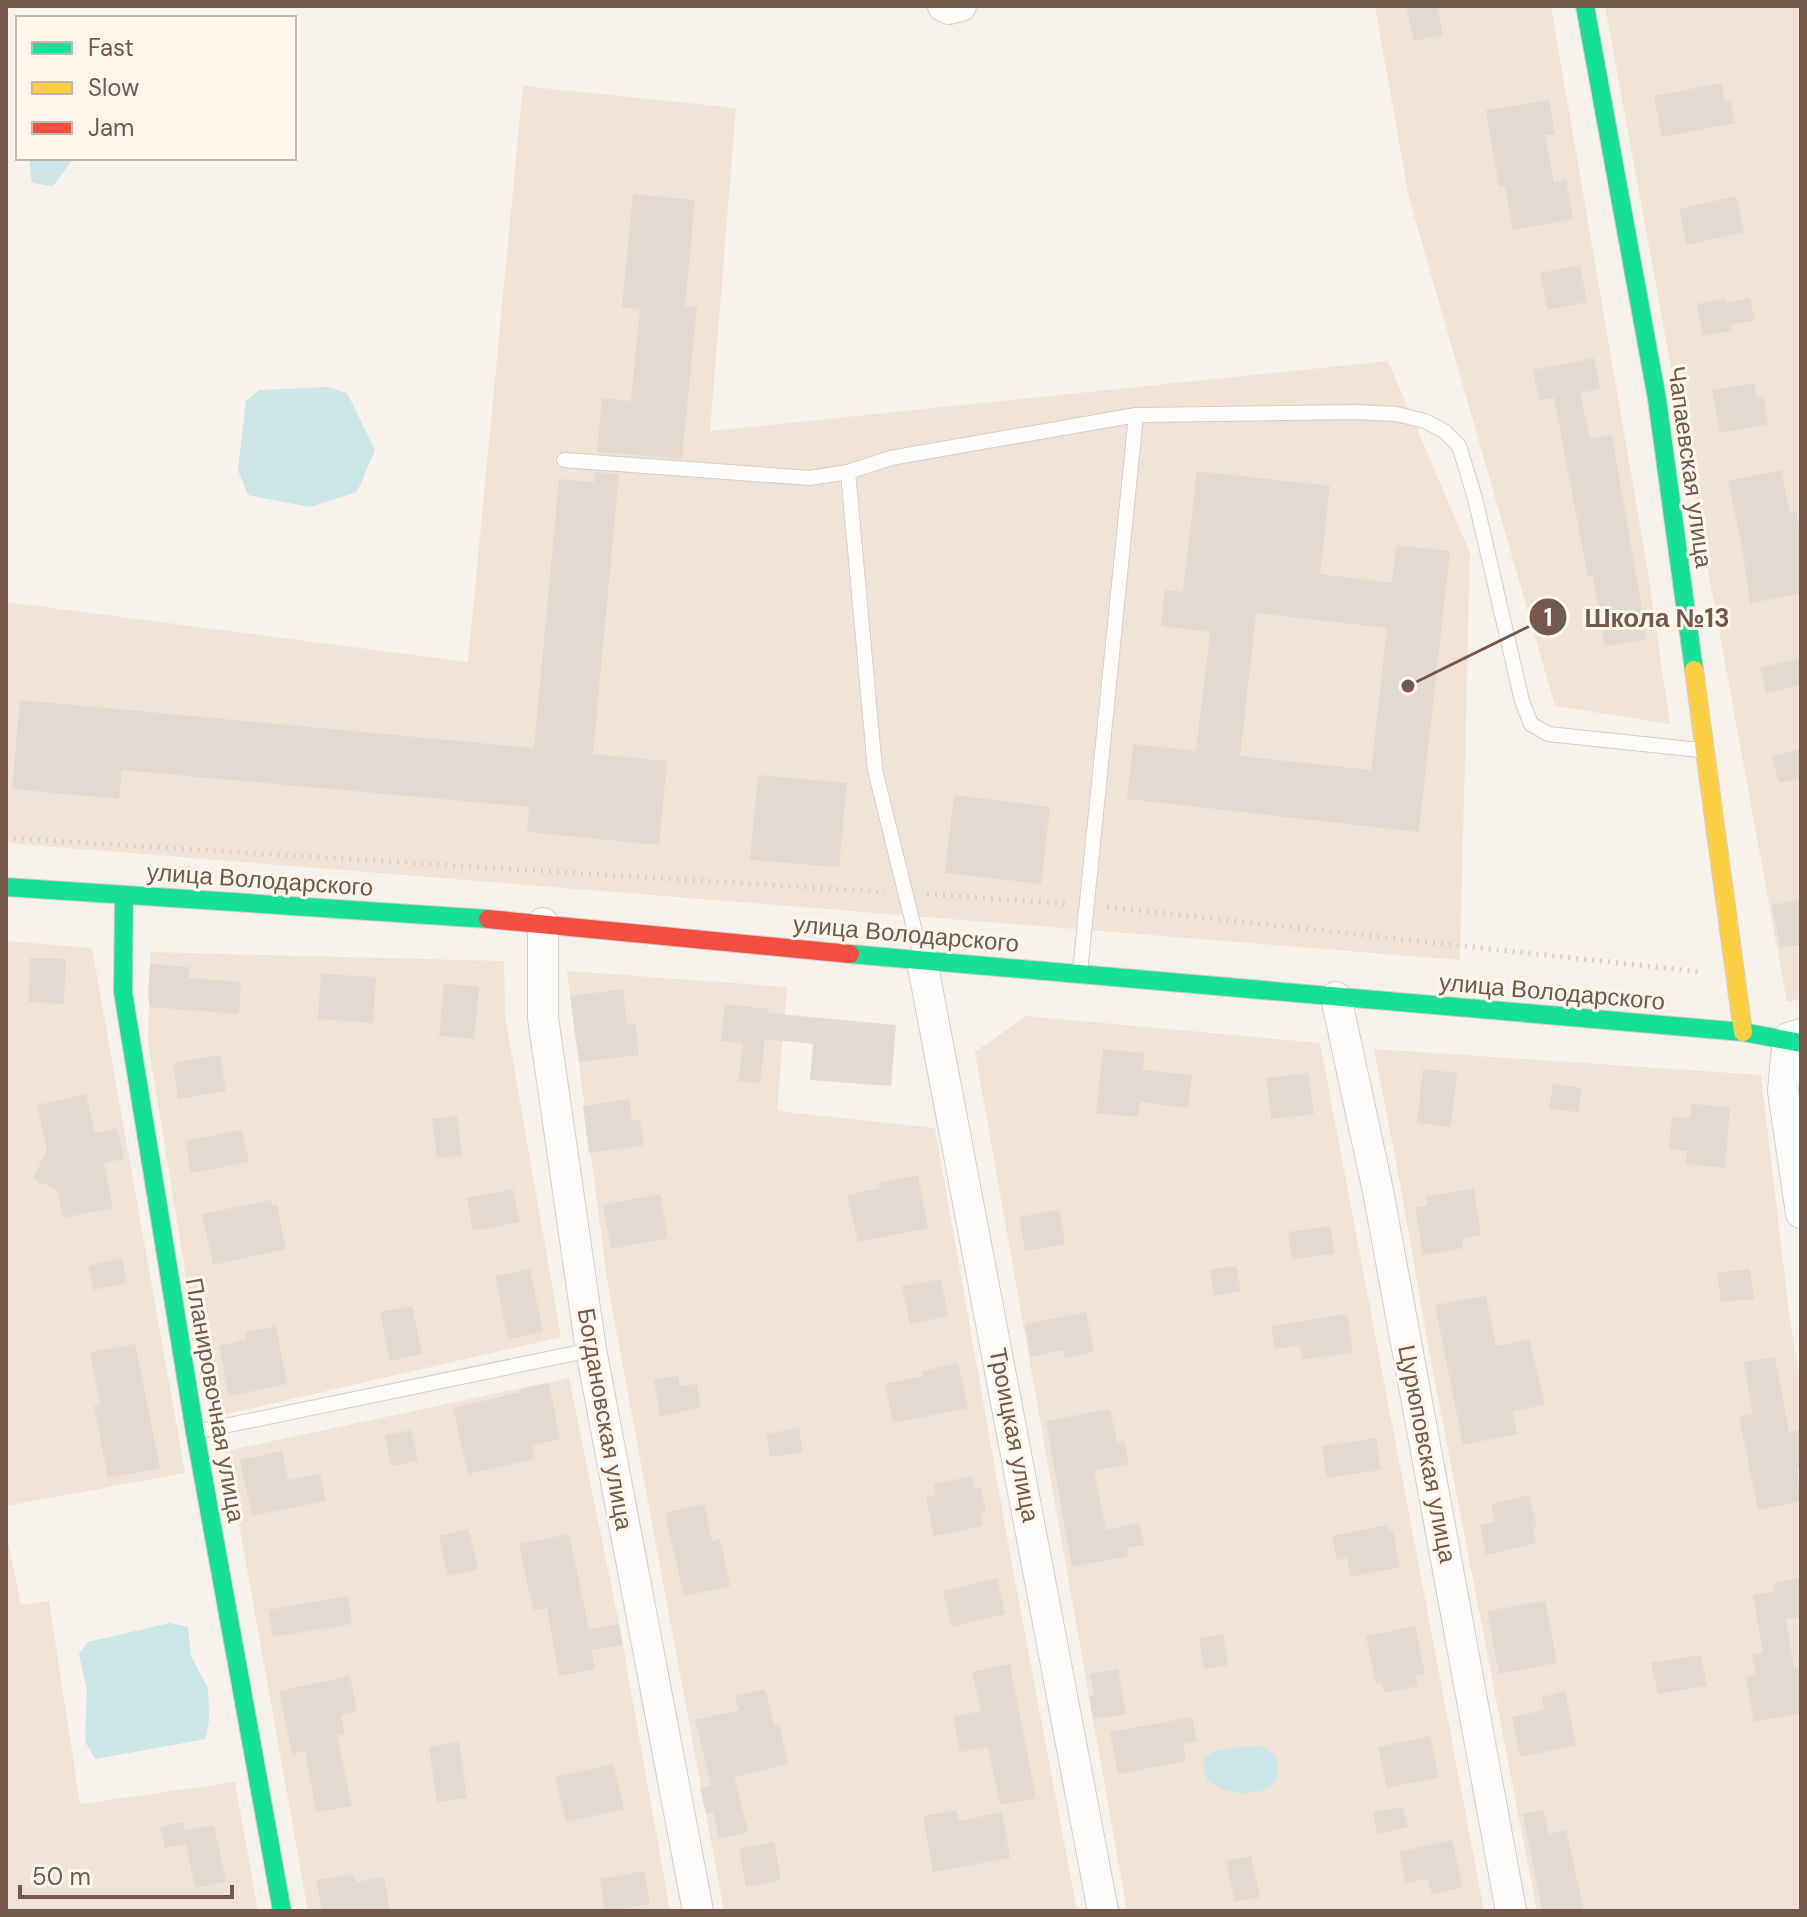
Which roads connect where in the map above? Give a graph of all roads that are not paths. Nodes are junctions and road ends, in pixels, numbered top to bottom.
1 (943, 6) edge
2 (961, 6) edge
3 (1585, 6) edge
4 (1136, 415) junction
5 (564, 460) dead end
6 (848, 472) junction
7 (1706, 751) junction
8 (6, 887) edge
9 (124, 895) junction
10 (543, 923) junction
11 (922, 961) junction
12 (1080, 974) junction
13 (1336, 997) junction
14 (1743, 1032) junction
15 (1797, 1038) edge
16 (1801, 1213) edge
17 (591, 1350) junction
18 (195, 1432) junction
19 (282, 1911) edge
20 (698, 1911) edge
21 (1103, 1911) edge
22 (1511, 1911) edge

1 - 2 street
3 - 7 street, Чапаевская улица
4 - 6 lane
4 - 7 lane
4 - 12 lane
5 - 6 lane
6 - 11 lane
7 - 14 street, Чапаевская улица
8 - 9 street, улица Володарского
9 - 10 street, улица Володарского
9 - 18 street, Планировочная улица
10 - 11 street, улица Володарского
10 - 17 street, Богдановская улица
11 - 12 street, улица Володарского
11 - 21 street, Троицкая улица
12 - 13 street, улица Володарского
13 - 14 street, улица Володарского
13 - 22 street, Цурюповская улица
14 - 15 street, улица Володарского
15 - 16 street
17 - 18 lane
17 - 20 street, Богдановская улица
18 - 19 street, Планировочная улица

